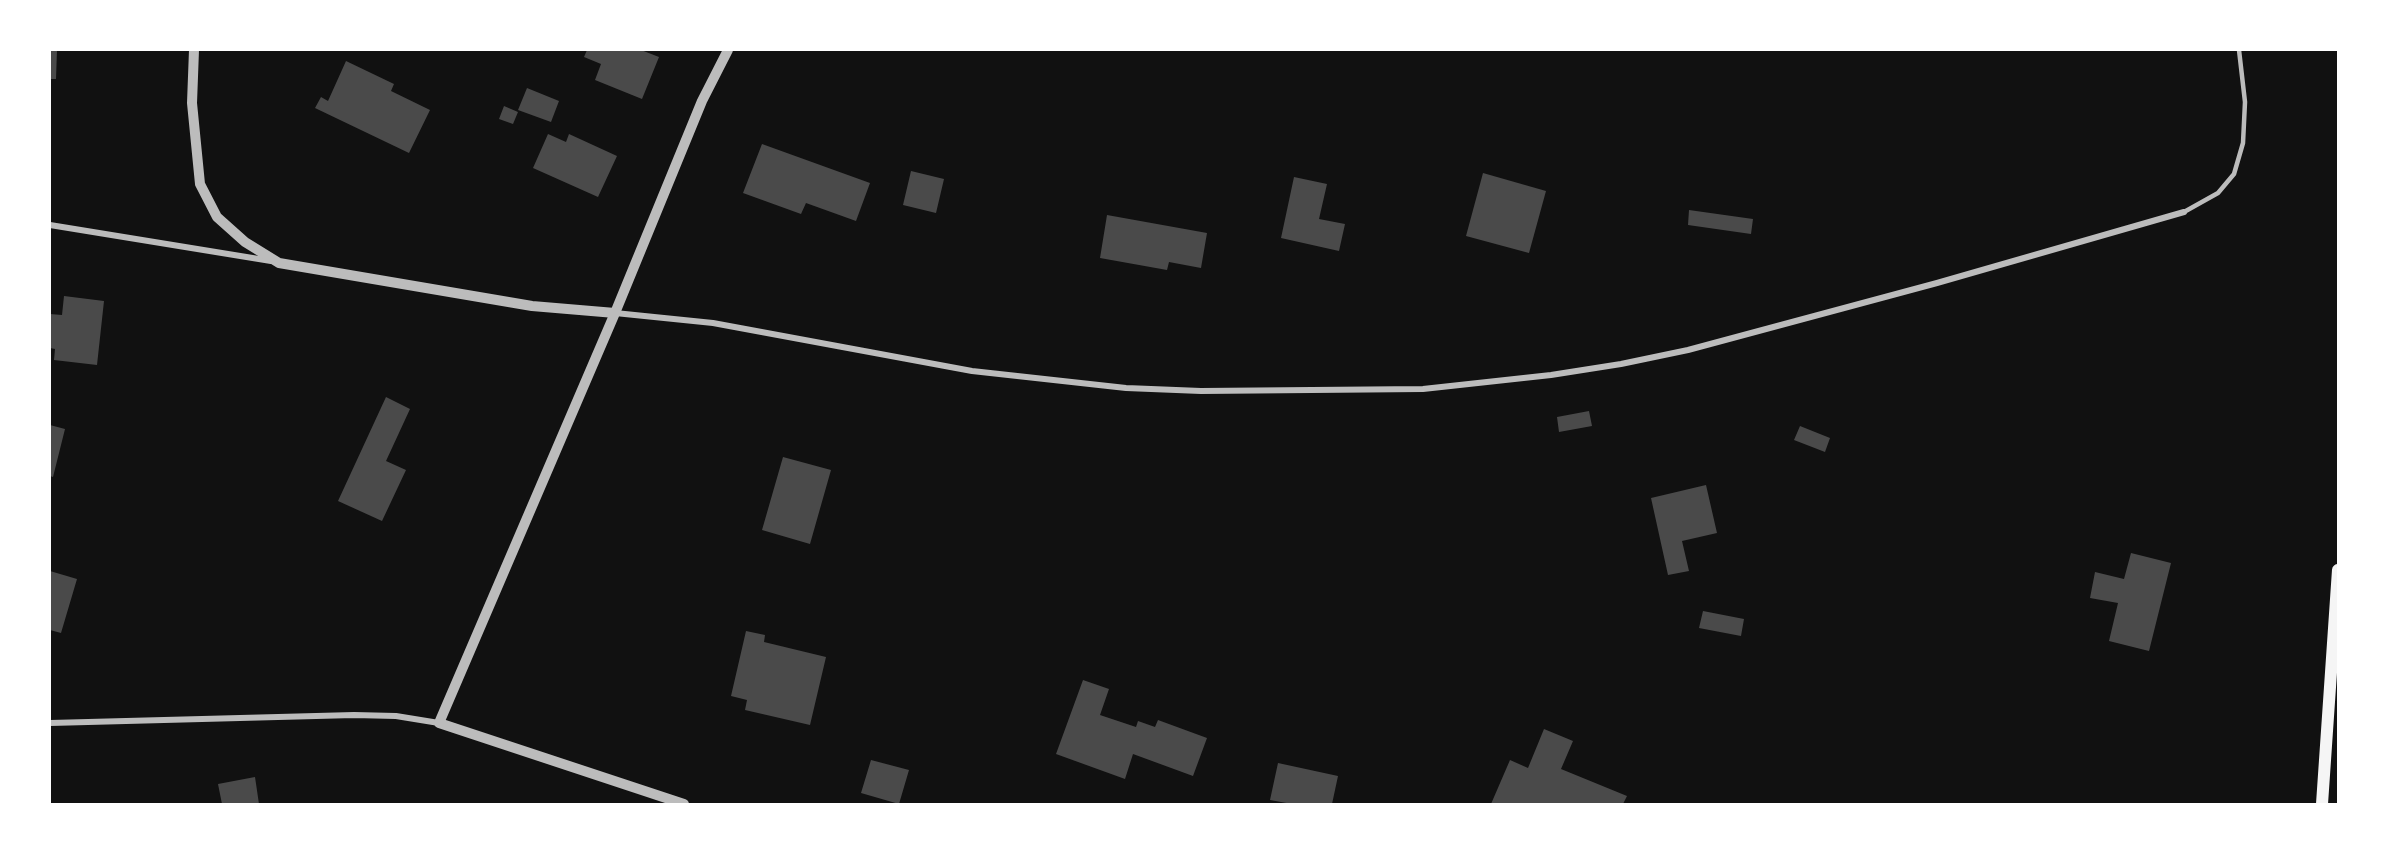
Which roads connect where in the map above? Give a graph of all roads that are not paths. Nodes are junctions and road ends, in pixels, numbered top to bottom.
1 (194, 50) edge
2 (728, 50) edge
3 (2239, 50) edge
4 (2184, 212) joint
5 (50, 225) edge
6 (279, 263) junction
7 (615, 313) junction
8 (2338, 570) edge
9 (50, 723) edge
10 (439, 723) junction
11 (684, 804) edge
12 (2322, 804) edge

1 - 6 street
2 - 7 street
3 - 4 lane
4 - 7 street
5 - 6 street
6 - 7 street
7 - 10 street
8 - 12 main road
9 - 10 street
10 - 11 street

